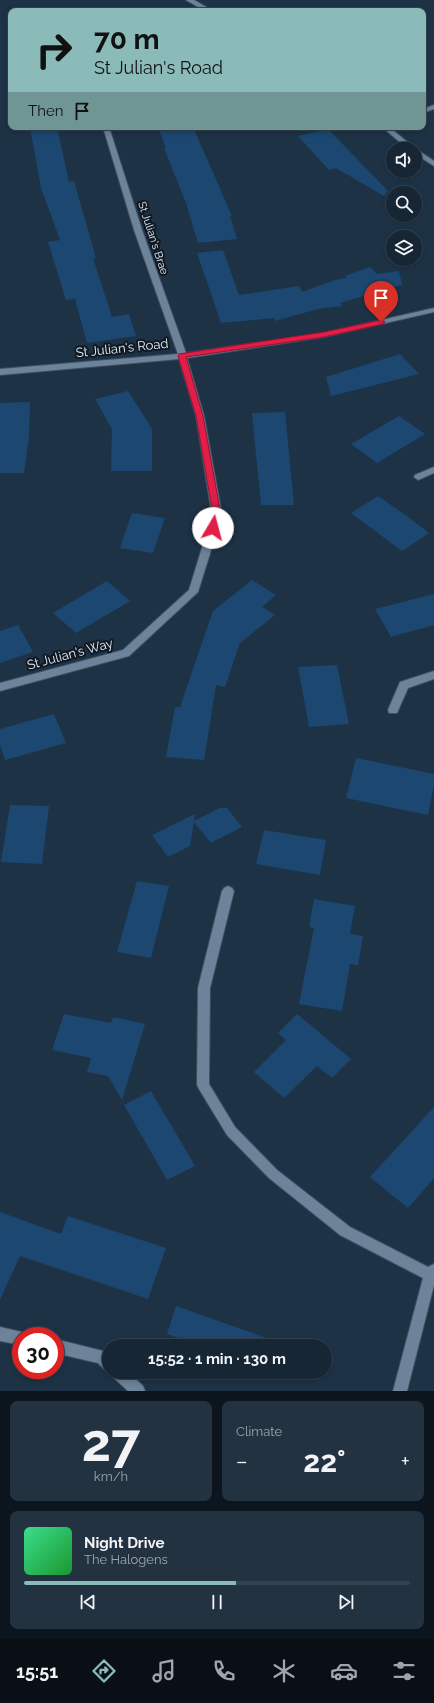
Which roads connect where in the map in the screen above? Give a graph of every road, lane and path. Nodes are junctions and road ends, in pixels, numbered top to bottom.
1 (189, 0) edge
2 (204, 8) edge
3 (107, 130) edge
4 (389, 130) edge
5 (403, 142) edge
6 (422, 156) edge
7 (434, 164) edge
8 (434, 310) edge
9 (182, 356) junction
10 (0, 372) edge
11 (434, 470) edge
12 (418, 477) dead end
13 (434, 675) edge
14 (0, 687) edge
15 (393, 710) dead end
16 (228, 891) dead end
17 (432, 1273) edge
18 (0, 1334) edge
19 (12, 1336) edge
20 (64, 1348) edge
21 (102, 1357) edge
22 (125, 1379) edge
23 (138, 1391) edge
24 (400, 1391) edge

1 - 2 street
3 - 9 street, St Julian's Brae
4 - 5 street
6 - 7 street
8 - 9 street, St Julian's Road
9 - 10 street, St Julian's Road
9 - 14 street, St Julian's Way
11 - 12 street
13 - 15 street
16 - 17 street
17 - 24 street
18 - 19 street
20 - 21 street
22 - 23 street

